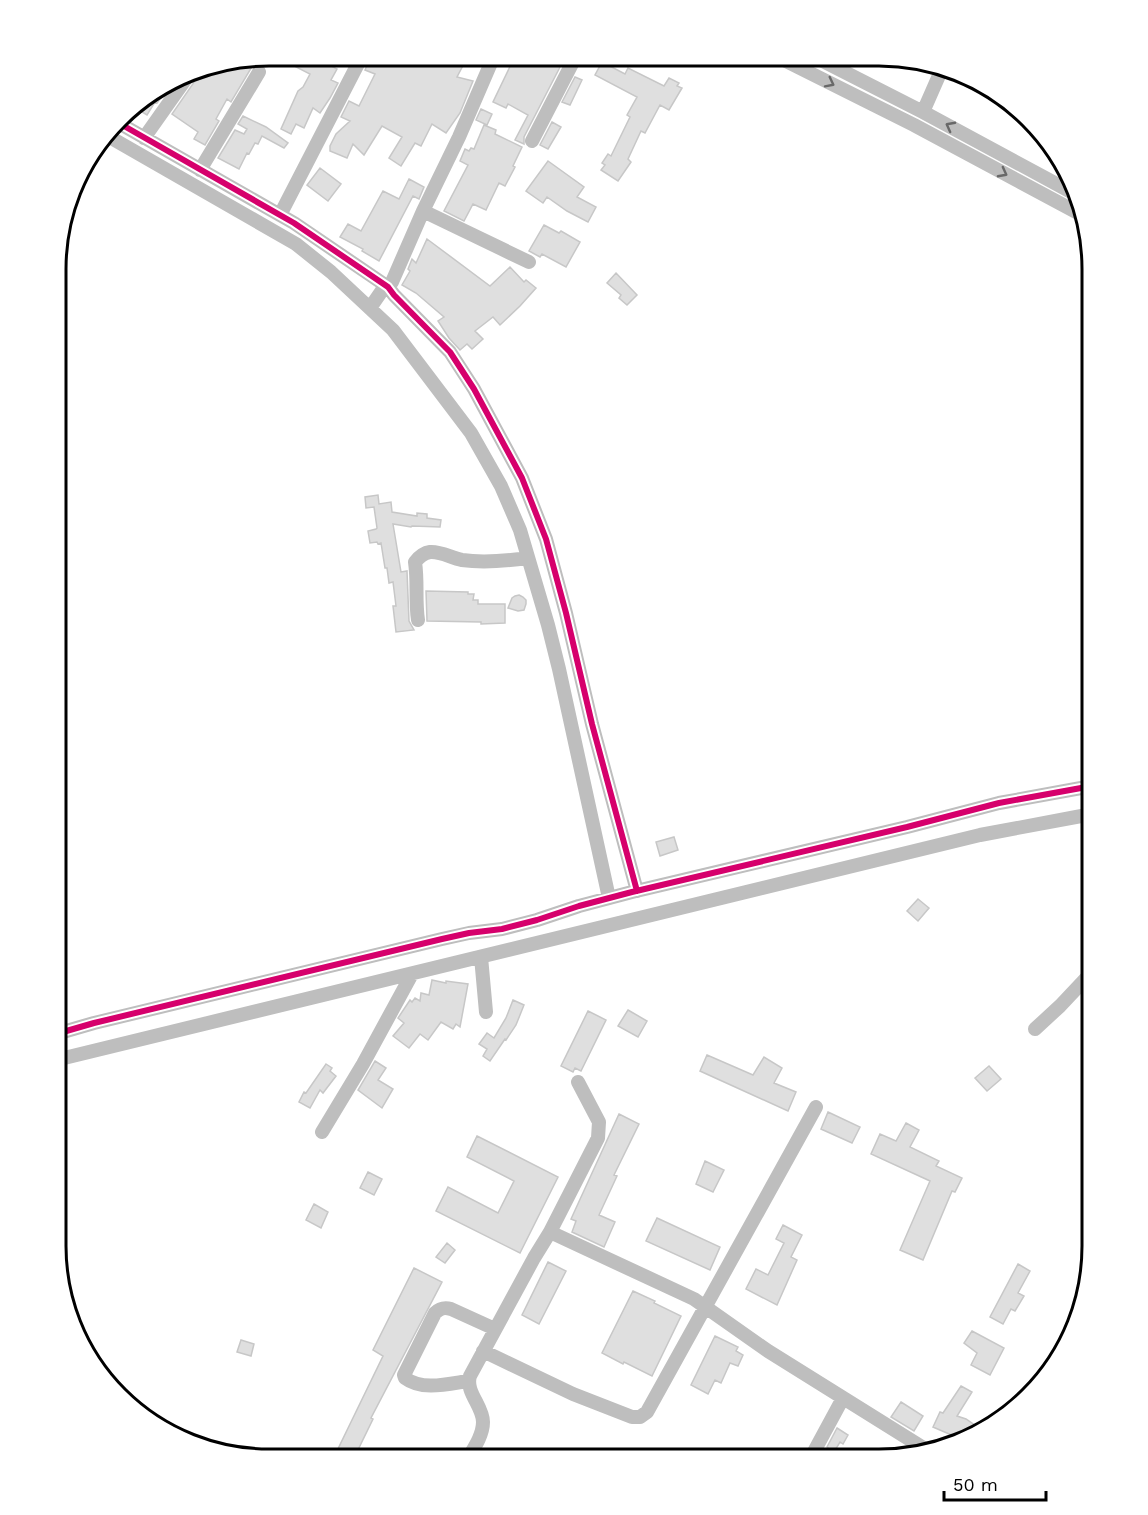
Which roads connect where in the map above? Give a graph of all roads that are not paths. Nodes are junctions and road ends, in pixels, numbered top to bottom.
1 (357, 66) edge
2 (490, 66) edge
3 (571, 66) edge
4 (796, 66) edge
5 (832, 66) edge
6 (260, 72) dead end
7 (939, 75) edge
8 (181, 86) edge
9 (923, 112) junction
10 (125, 126) edge
11 (144, 138) junction
12 (113, 139) edge
13 (532, 141) dead end
14 (200, 170) junction
15 (1066, 189) edge
16 (423, 210) junction
17 (1073, 210) edge
18 (280, 214) junction
19 (529, 262) dead end
20 (378, 297) junction
21 (528, 558) junction
22 (418, 620) dead end
23 (1082, 788) edge
24 (1082, 816) edge
25 (634, 892) junction
26 (611, 898) junction
27 (481, 957) junction
28 (412, 974) junction
29 (1082, 983) edge
30 (486, 1012) dead end
31 (1035, 1029) dead end
32 (66, 1031) edge
33 (66, 1058) edge
34 (578, 1082) dead end
35 (816, 1107) dead end
36 (322, 1132) dead end
37 (550, 1232) junction
38 (705, 1307) junction
39 (495, 1329) junction
40 (483, 1351) junction
41 (468, 1381) junction
42 (843, 1398) junction
43 (918, 1445) edge
44 (473, 1449) edge
45 (815, 1449) edge

1 - 18 street
2 - 16 street
3 - 13 street
4 -> 17 street
5 - 9 street
6 - 14 street
7 - 9 street
8 - 11 street
15 -> 9 street
10 - 11 street
11 - 14 street
12 - 20 street
14 - 18 street
16 - 19 street
16 - 20 street
18 - 20 street
20 - 21 street
20 - 25 street
21 - 22 street
21 - 26 street
23 - 25 street
24 - 27 street
25 - 26 street
26 - 32 street
27 - 28 street
27 - 30 street
28 - 33 street
28 - 36 street
29 - 31 street
34 - 37 street
35 - 38 street
37 - 38 street
37 - 39 street
38 - 40 street
38 - 42 street
39 - 40 street
39 - 41 street
40 - 41 street
41 - 44 street
42 - 43 street
42 - 45 street

